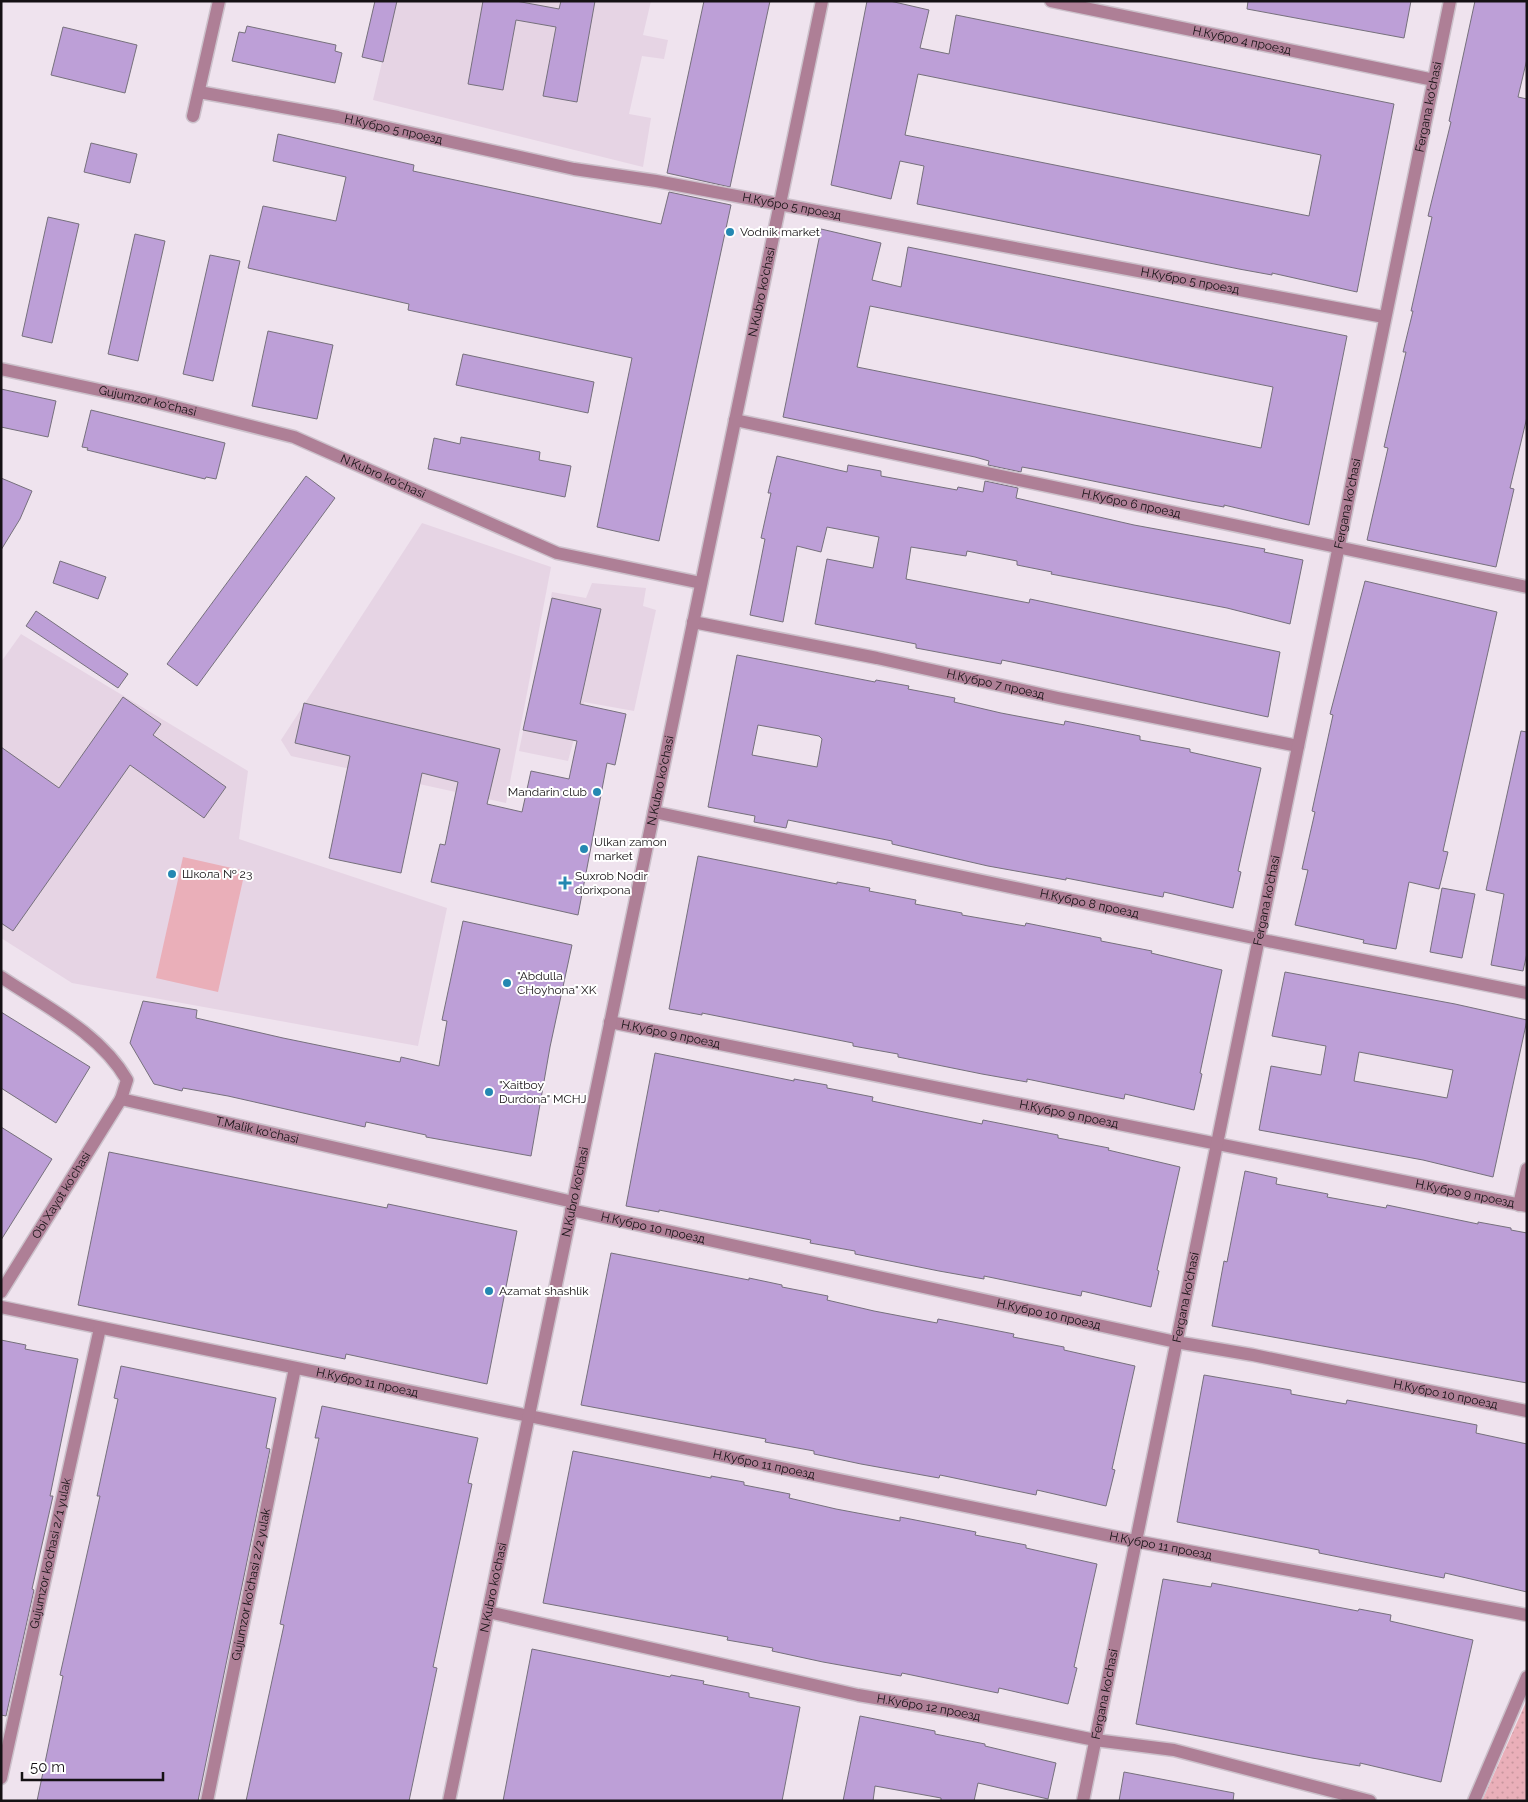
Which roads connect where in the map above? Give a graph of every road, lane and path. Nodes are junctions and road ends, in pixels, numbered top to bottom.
1 (219, 1) edge
2 (822, 1) edge
3 (1051, 1) edge
4 (1450, 1) edge
5 (1434, 80) junction
6 (199, 92) junction
7 (192, 116) dead end
8 (779, 205) junction
9 (1384, 316) junction
10 (1, 369) edge
11 (735, 420) junction
12 (294, 437) joint
13 (1338, 548) junction
14 (701, 583) junction
15 (1527, 587) edge
16 (693, 622) junction
17 (1298, 746) junction
18 (654, 812) junction
19 (1258, 939) junction
20 (1, 977) edge
21 (1527, 992) edge
22 (610, 1022) junction
23 (121, 1099) junction
24 (1216, 1144) junction
25 (1527, 1169) edge
26 (572, 1206) junction
27 (1523, 1206) edge
28 (1, 1292) edge
29 (1, 1307) edge
30 (100, 1328) junction
31 (1176, 1342) junction
32 (295, 1368) junction
33 (1527, 1411) edge
34 (528, 1416) junction
35 (1135, 1541) junction
36 (488, 1612) junction
37 (1527, 1615) edge
38 (1527, 1677) edge
39 (1095, 1740) junction
40 (1, 1778) edge
41 (207, 1801) edge
42 (449, 1801) edge
43 (1083, 1801) edge
44 (1370, 1801) edge
45 (1474, 1801) edge

1 - 6 street
2 - 8 street, N.Kubro ko'chasi
3 - 5 street, Н.Кубро 4 проезд
4 - 5 street, Fergana ko'chasi
5 - 9 street, Fergana ko'chasi
6 - 7 street
6 - 8 street, Н.Кубро 5 проезд
8 - 9 street, Н.Кубро 5 проезд
8 - 11 street, N.Kubro ko'chasi
9 - 13 street, Fergana ko'chasi
10 - 12 street, Gujumzor ko'chasi
11 - 13 street, Н.Кубро 6 проезд
11 - 14 street, N.Kubro ko'chasi
12 - 14 street, N.Kubro ko'chasi
13 - 15 street, Н.Кубро 6 проезд
13 - 17 street, Fergana ko'chasi
14 - 16 street, N.Kubro ko'chasi
16 - 17 street, Н.Кубро 7 проезд
16 - 18 street, N.Kubro ko'chasi
17 - 19 street, Fergana ko'chasi
18 - 19 street, Н.Кубро 8 проезд
18 - 22 street, N.Kubro ko'chasi
19 - 21 street, Н.Кубро 8 проезд
19 - 24 street, Fergana ko'chasi
20 - 23 street
22 - 24 street, Н.Кубро 9 проезд
22 - 26 street, N.Kubro ko'chasi
23 - 26 street, T.Malik ko'chasi
23 - 28 street, Obi Xayot ko'chasi
24 - 27 street, Н.Кубро 9 проезд
24 - 31 street, Fergana ko'chasi
25 - 27 street
26 - 31 street, Н.Кубро 10 проезд
26 - 34 street, N.Kubro ko'chasi
29 - 30 street, Н.Кубро 11 проезд
30 - 32 street, Н.Кубро 11 проезд
30 - 40 street, Gujumzor ko'chasi 2/1 yulak
31 - 33 street, Н.Кубро 10 проезд
31 - 35 street, Fergana ko'chasi
32 - 34 street, Н.Кубро 11 проезд
32 - 41 street, Gujumzor ko'chasi 2/2 yulak
34 - 35 street, Н.Кубро 11 проезд
34 - 36 street, N.Kubro ko'chasi
35 - 37 street, Н.Кубро 11 проезд
35 - 39 street, Fergana ko'chasi
36 - 39 street, Н.Кубро 12 проезд
36 - 42 street, N.Kubro ko'chasi
38 - 45 street
39 - 43 street, Fergana ko'chasi
39 - 44 street, Н.Кубро 12 проезд

